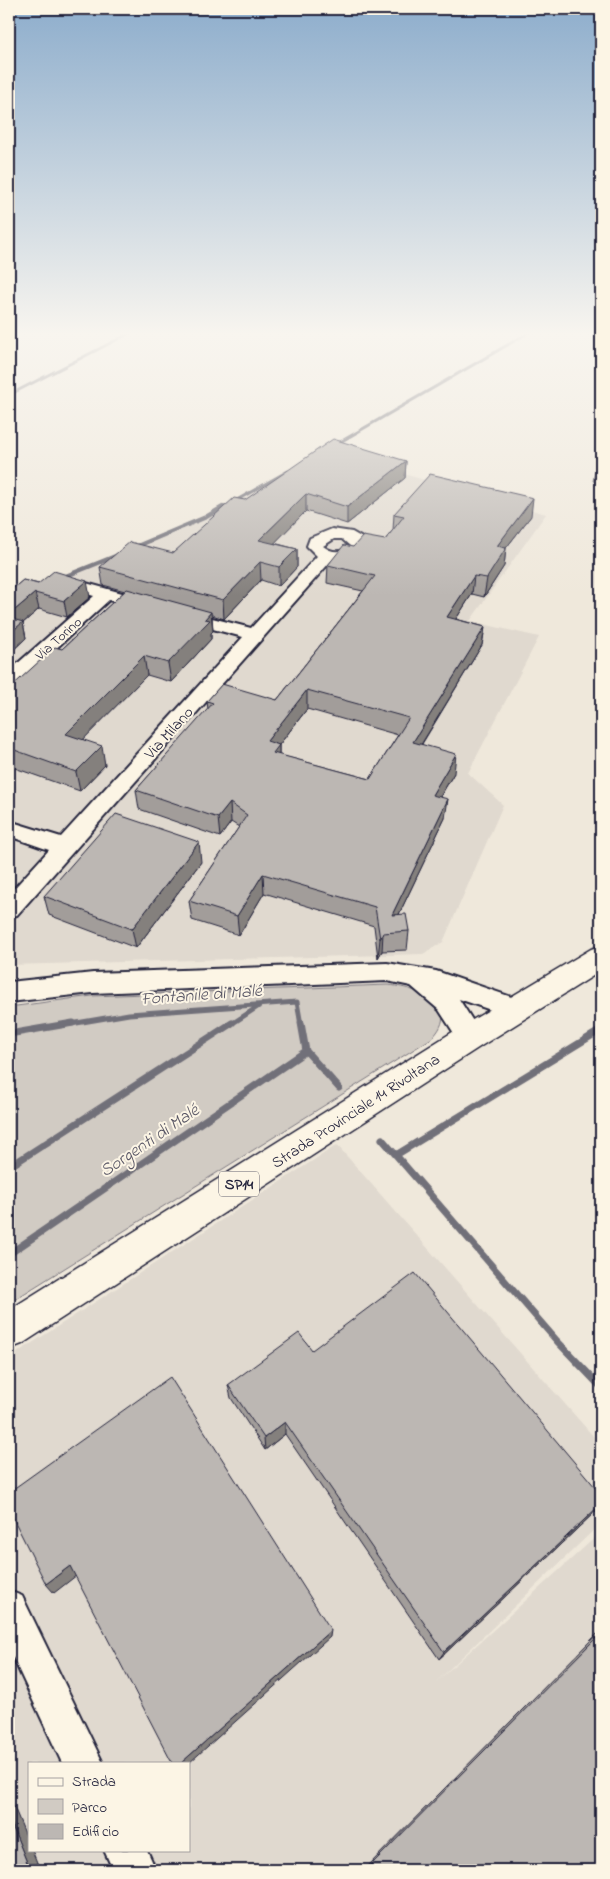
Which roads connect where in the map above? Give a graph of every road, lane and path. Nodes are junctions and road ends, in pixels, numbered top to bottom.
1 (327, 555) dead end
2 (64, 582) edge
3 (106, 594) junction
4 (255, 635) junction
5 (9, 682) edge
6 (9, 828) edge
7 (65, 847) junction
8 (9, 910) edge
9 (601, 957) edge
10 (410, 975) junction
11 (9, 992) edge
12 (517, 1009) junction
13 (470, 1037) junction
14 (9, 1331) edge
15 (9, 1609) edge
16 (83, 1762) edge
17 (126, 1852) edge
18 (135, 1870) edge

1 - 4 street, Via Milano
2 - 3 street
3 - 4 street
3 - 5 street, Via Torino
4 - 7 street, Via Milano
6 - 7 street
7 - 8 street, Via Milano
9 - 12 main road, Strada Provinciale 14 Rivoltana / SP14
10 - 11 street
10 - 12 street
10 - 13 street
12 - 13 main road, Strada Provinciale 14 Rivoltana / SP14
13 - 14 main road, Strada Provinciale 14 Rivoltana / SP14
15 - 16 street
17 - 18 street

